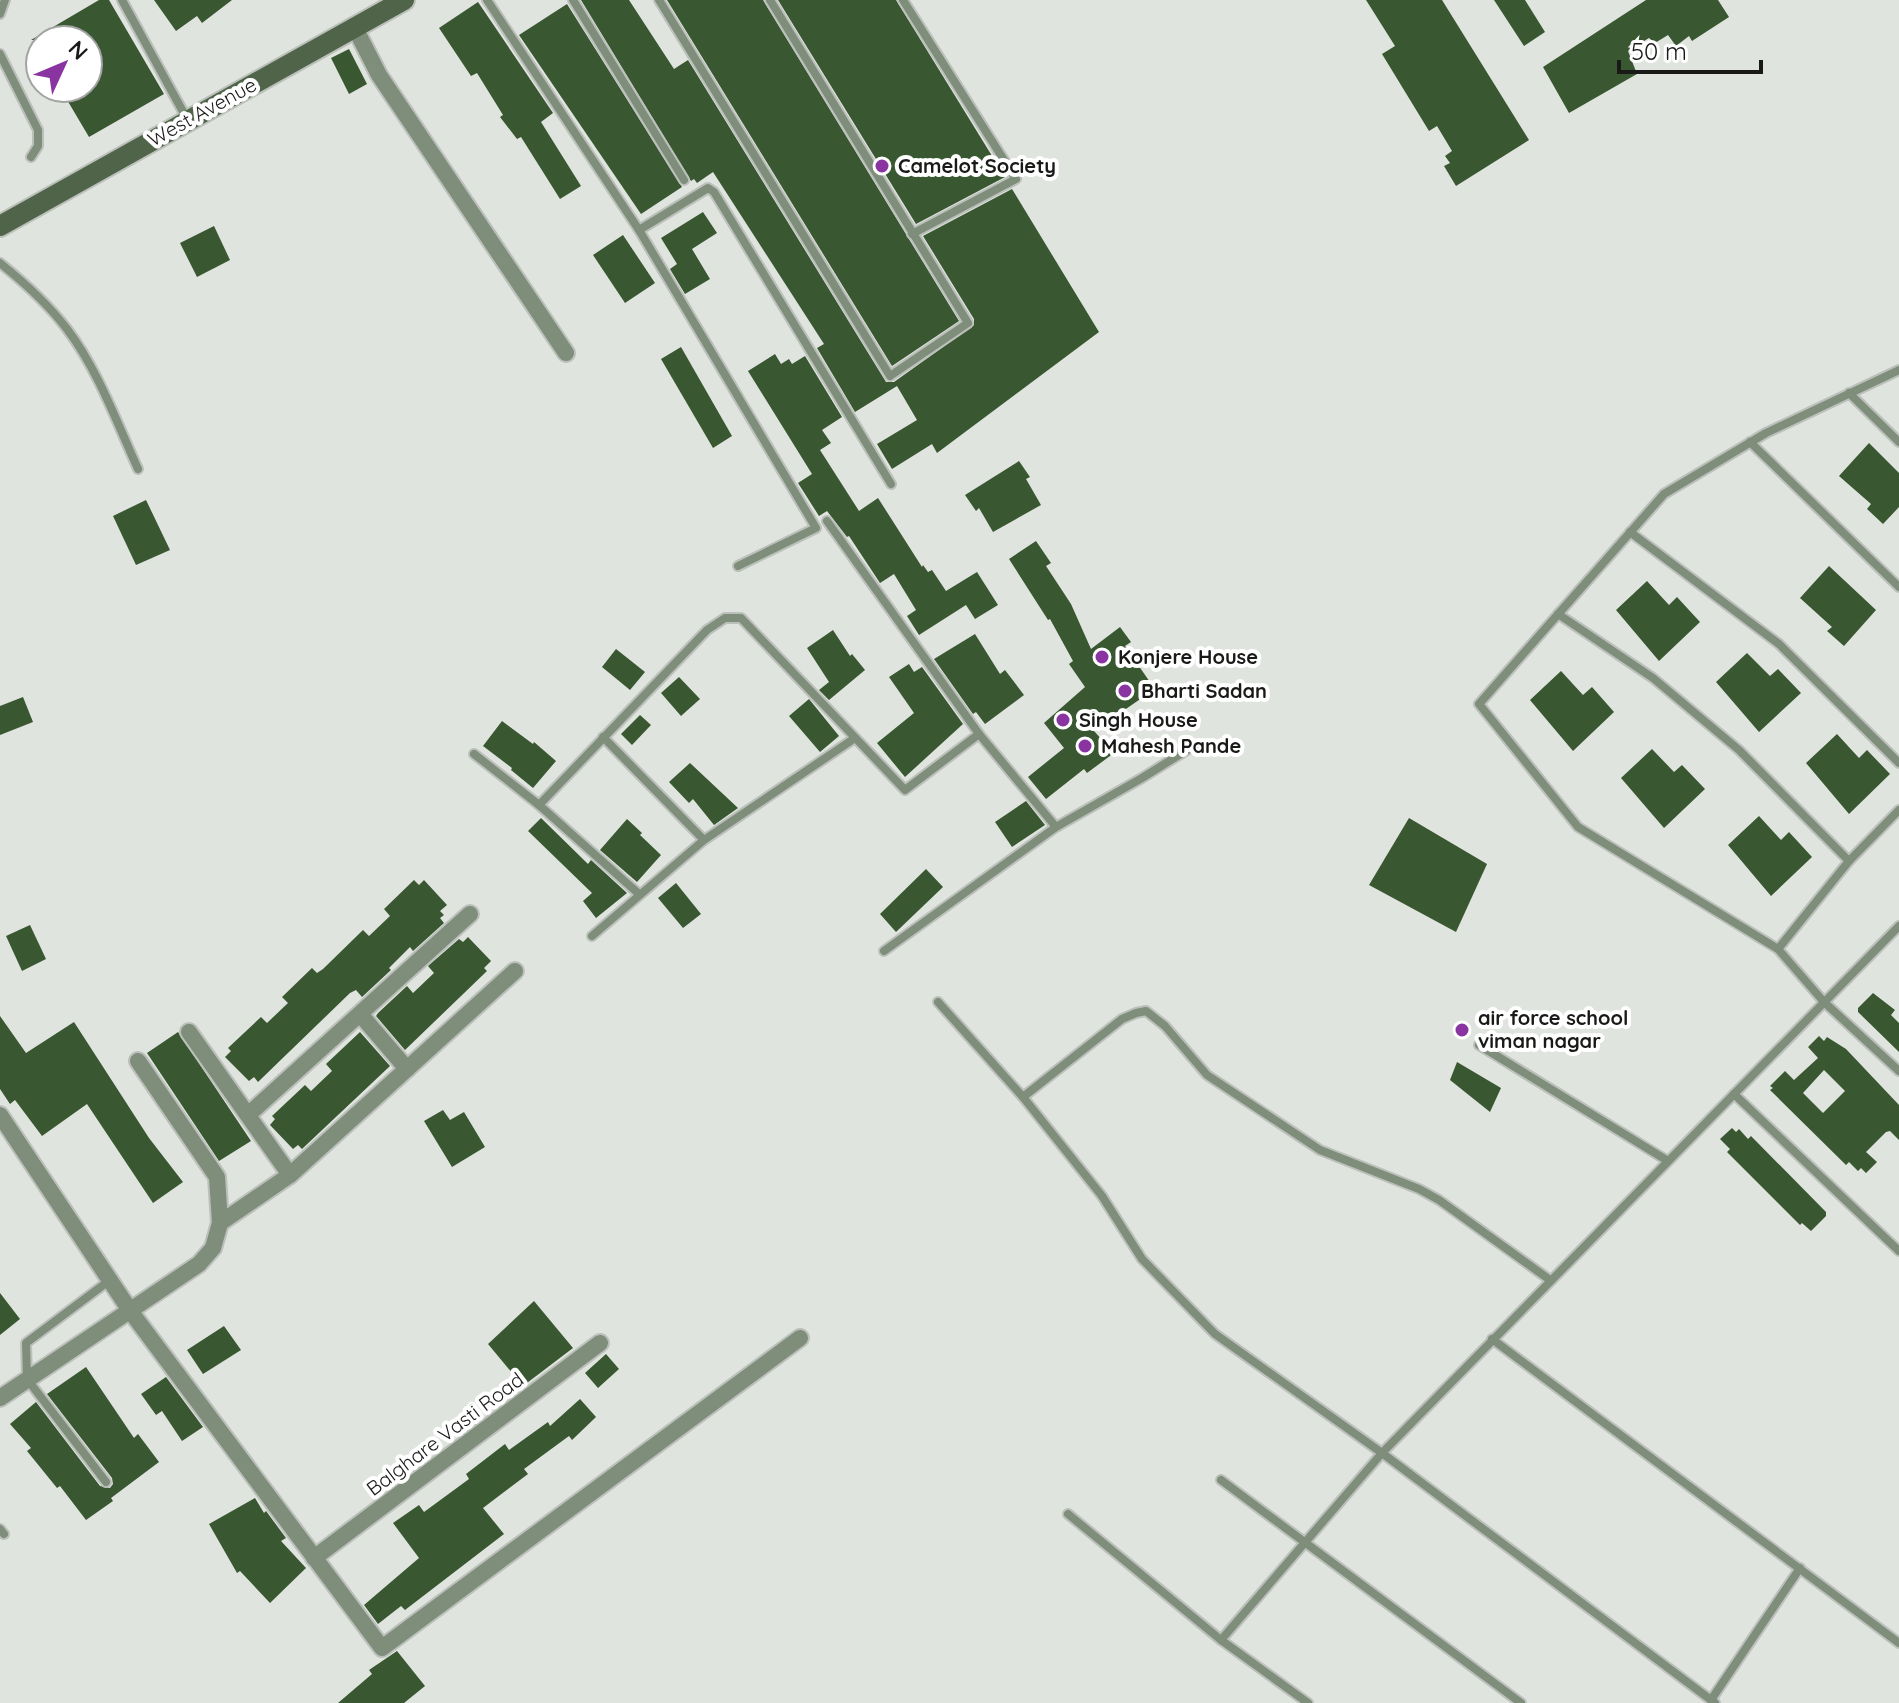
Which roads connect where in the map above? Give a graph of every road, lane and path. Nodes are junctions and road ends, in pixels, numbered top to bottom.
1 (5, 0) edge
2 (122, 0) edge
3 (404, 0) edge
4 (487, 0) edge
5 (573, 0) edge
6 (659, 0) edge
7 (770, 0) edge
8 (903, 0) edge
9 (0, 14) edge
10 (354, 26) junction
11 (0, 54) edge
12 (188, 119) junction
13 (31, 157) dead end
14 (684, 180) dead end
15 (0, 226) edge
16 (639, 230) junction
17 (912, 234) junction
18 (0, 263) edge
19 (566, 353) dead end
20 (1899, 370) edge
21 (1849, 393) junction
22 (1750, 442) junction
23 (1899, 442) edge
24 (138, 469) dead end
25 (891, 484) dead end
26 (827, 521) dead end
27 (1630, 532) junction
28 (738, 566) dead end
29 (1899, 587) edge
30 (1558, 614) junction
31 (979, 734) junction
32 (603, 737) junction
33 (855, 738) junction
34 (1195, 745) dead end
35 (474, 754) dead end
36 (1899, 763) edge
37 (539, 805) junction
38 (1899, 810) edge
39 (1056, 827) junction
40 (704, 840) junction
41 (1849, 861) junction
42 (639, 894) junction
43 (470, 914) dead end
44 (1899, 926) edge
45 (592, 936) dead end
46 (1778, 949) junction
47 (884, 951) dead end
48 (515, 971) dead end
49 (938, 1002) dead end
50 (1824, 1002) junction
51 (360, 1014) junction
52 (189, 1032) dead end
53 (1479, 1045) dead end
54 (138, 1061) dead end
55 (407, 1069) junction
56 (1899, 1071) edge
57 (1734, 1094) junction
58 (1023, 1097) junction
59 (0, 1115) edge
60 (248, 1115) junction
61 (1668, 1161) junction
62 (290, 1175) junction
63 (220, 1223) junction
64 (1899, 1251) edge
65 (110, 1280) junction
66 (1550, 1280) junction
67 (131, 1312) junction
68 (800, 1338) dead end
69 (1492, 1339) junction
70 (600, 1343) dead end
71 (27, 1379) junction
72 (0, 1398) edge
73 (1382, 1453) junction
74 (1221, 1480) dead end
75 (106, 1482) dead end
76 (1068, 1514) dead end
77 (1307, 1541) junction
78 (314, 1558) junction
79 (1800, 1568) junction
80 (1221, 1640) junction
81 (1899, 1643) edge
82 (1713, 1701) edge
83 (1308, 1703) edge
84 (1521, 1703) edge

1 - 9 lane
2 - 12 lane
3 - 10 street, West Avenue
4 - 16 lane
5 - 14 lane
6 - 17 lane
7 - 17 lane
8 - 17 lane
10 - 12 street, West Avenue
10 - 19 street
11 - 13 lane
12 - 15 street, West Avenue
16 - 25 lane
16 - 28 lane
18 - 24 lane
20 - 21 lane
21 - 22 lane
21 - 23 lane
22 - 27 lane
22 - 29 lane
26 - 31 lane
27 - 30 lane
27 - 36 lane
30 - 41 lane
30 - 46 lane
31 - 33 lane
31 - 39 lane
32 - 33 lane
32 - 37 lane
32 - 40 lane
33 - 40 lane
34 - 39 lane
35 - 37 lane
37 - 42 lane
38 - 41 lane
39 - 47 lane
40 - 42 lane
41 - 46 lane
42 - 45 lane
43 - 51 street
44 - 50 lane
46 - 50 lane
48 - 55 street
49 - 58 lane
50 - 56 lane
50 - 57 lane
51 - 55 street
51 - 60 street
52 - 60 street
53 - 61 lane
54 - 63 street
55 - 62 street
57 - 61 lane
57 - 64 lane
58 - 66 lane
58 - 73 lane
59 - 65 street
60 - 62 street
61 - 66 lane
62 - 63 street
63 - 67 street
65 - 67 street
65 - 71 lane
66 - 69 lane
67 - 71 street
67 - 78 street
68 - 78 street
69 - 73 lane
69 - 79 lane
70 - 78 street, Balghare Vasti Road
71 - 72 street
71 - 75 lane
73 - 77 lane
73 - 82 lane
74 - 77 lane
76 - 80 lane
77 - 80 lane
77 - 84 lane
79 - 81 lane
79 - 82 lane
80 - 83 lane

